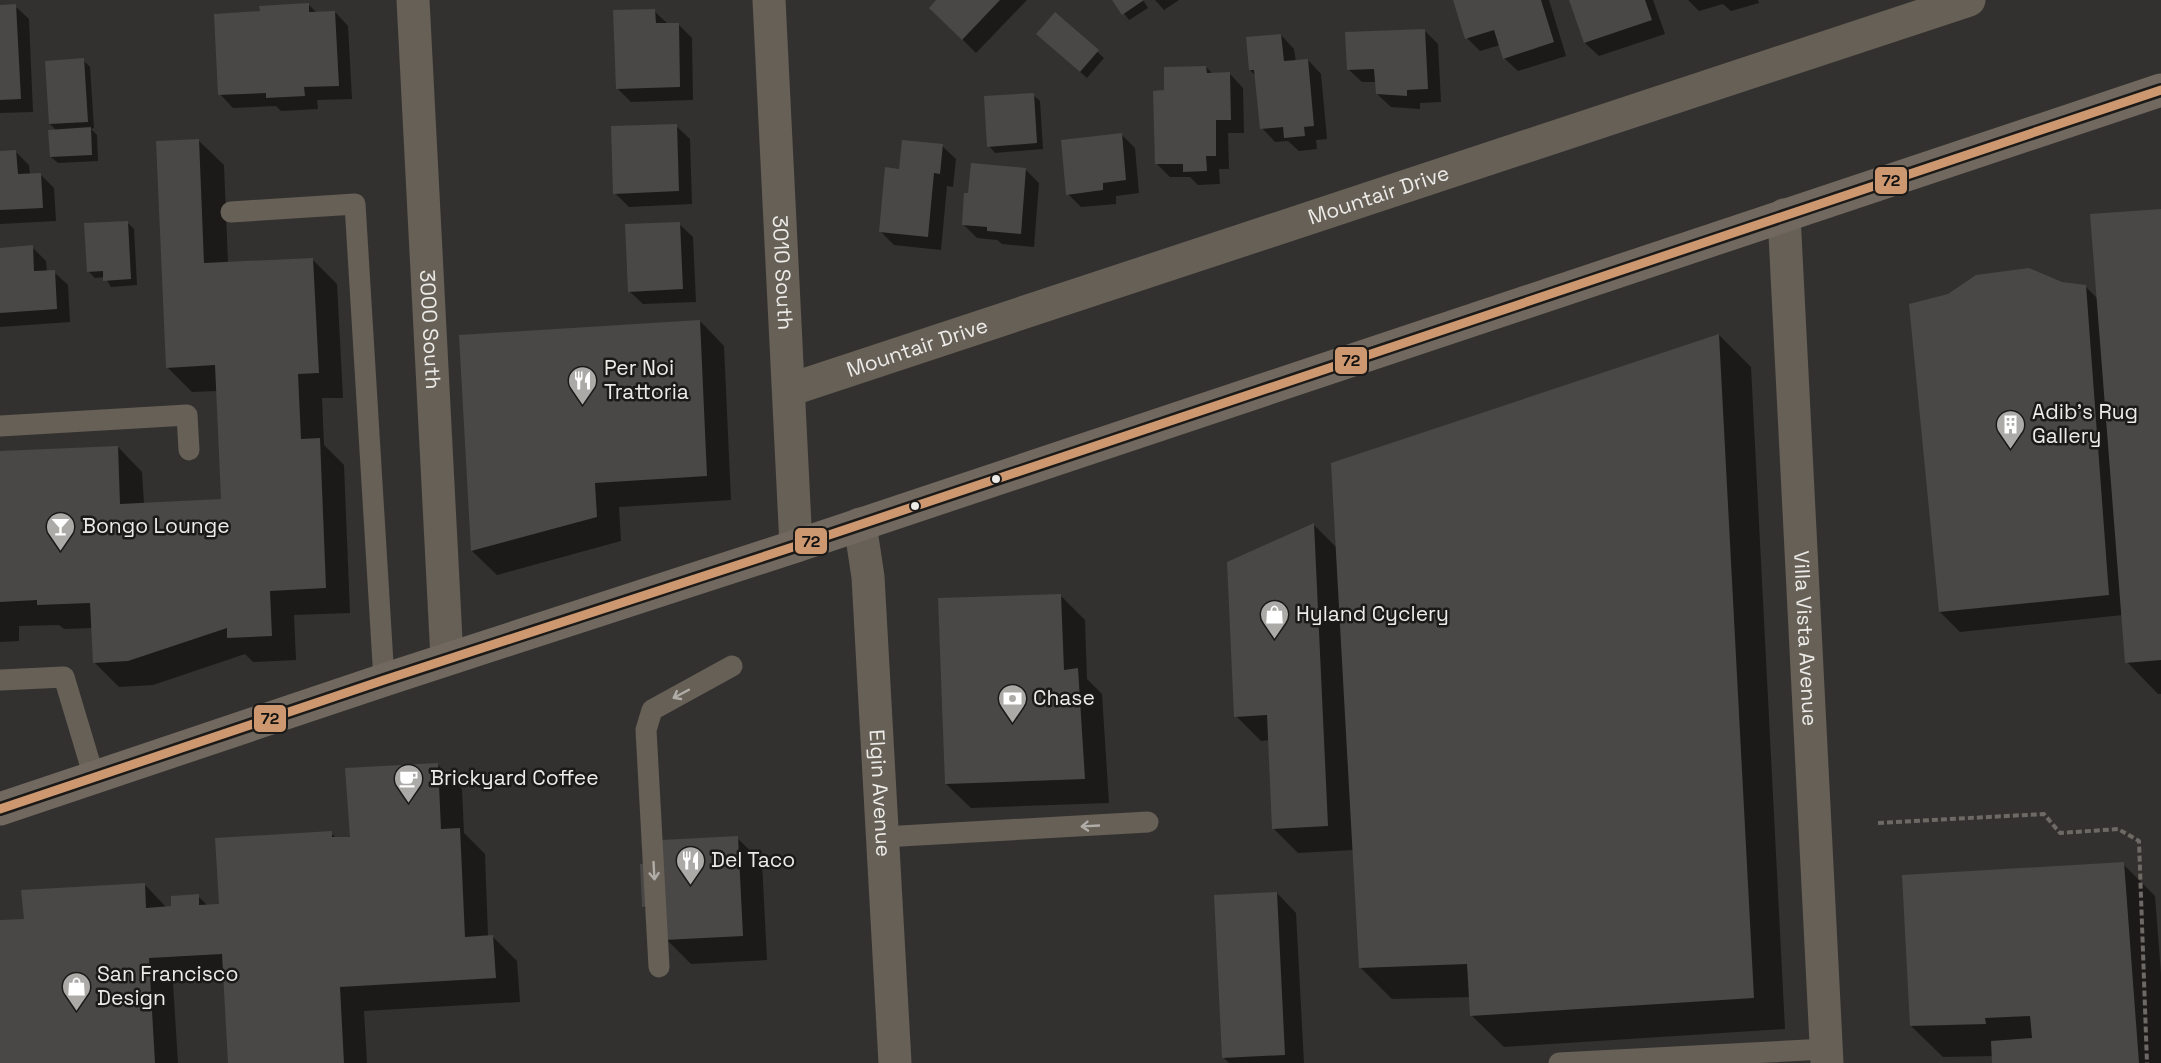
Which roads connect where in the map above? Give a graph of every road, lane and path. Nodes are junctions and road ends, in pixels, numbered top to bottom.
1 (413, 0) edge
2 (1969, 0) edge
3 (773, 4) edge
4 (2161, 90) edge
5 (231, 212) dead end
6 (1784, 215) junction
7 (789, 390) junction
8 (0, 426) edge
9 (189, 450) dead end
10 (860, 524) junction
11 (796, 546) junction
12 (447, 659) junction
13 (732, 666) dead end
14 (0, 680) edge
15 (384, 680) junction
16 (94, 777) junction
17 (0, 809) edge
18 (1148, 822) dead end
19 (1878, 823) dead end
20 (882, 837) junction
21 (659, 967) dead end
22 (1826, 1056) edge
23 (895, 1063) edge
24 (1559, 1063) edge
25 (2147, 1063) edge

1 - 12 street, 3000 South
2 - 7 street, Mountair Drive
3 - 7 street, 3010 South
4 - 6 main road
5 - 15 lane
6 - 10 main road
6 - 22 street, Villa Vista Avenue
7 - 11 street, 3010 South
8 - 9 lane
10 - 11 main road
10 - 20 street, Elgin Avenue
11 - 12 main road
12 - 15 main road
13 -> 21 lane
14 - 16 lane
15 - 16 main road
16 - 17 main road
18 -> 20 lane
19 - 25 path
20 - 23 street, Elgin Avenue
22 - 24 lane

